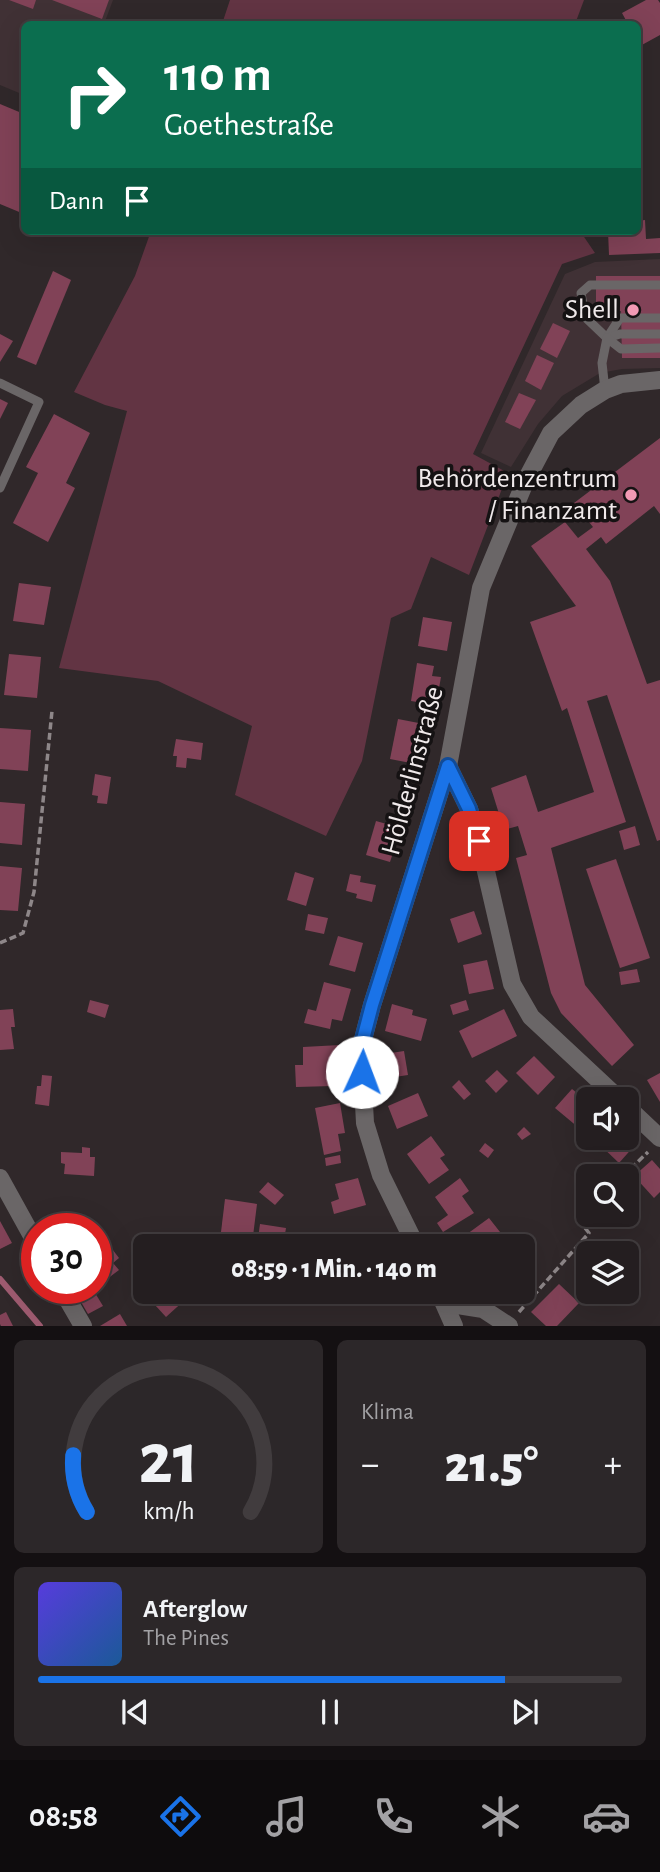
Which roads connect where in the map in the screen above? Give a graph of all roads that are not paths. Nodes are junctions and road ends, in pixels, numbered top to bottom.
1 (660, 285) edge
2 (660, 318) edge
3 (660, 334) edge
4 (607, 338) junction
5 (660, 348) edge
6 (660, 380) edge
7 (0, 383) edge
8 (605, 390) junction
9 (0, 488) edge
10 (448, 766) junction
11 (606, 1087) edge
12 (639, 1124) edge
13 (655, 1144) edge
14 (0, 1178) edge
15 (21, 1216) edge
16 (410, 1234) edge
17 (70, 1304) edge
18 (445, 1304) edge
19 (468, 1304) edge
20 (508, 1325) edge
21 (83, 1326) edge
22 (454, 1326) edge

1 - 4 lane
2 - 4 lane
3 - 4 lane
4 - 5 lane
4 - 8 lane
6 - 8 street, Hölderlinstraße
7 - 9 lane
8 - 10 street, Hölderlinstraße
10 - 11 street
10 - 16 street, Hölderlinstraße
12 - 13 street
14 - 15 street
17 - 21 street
18 - 22 street
19 - 20 street

